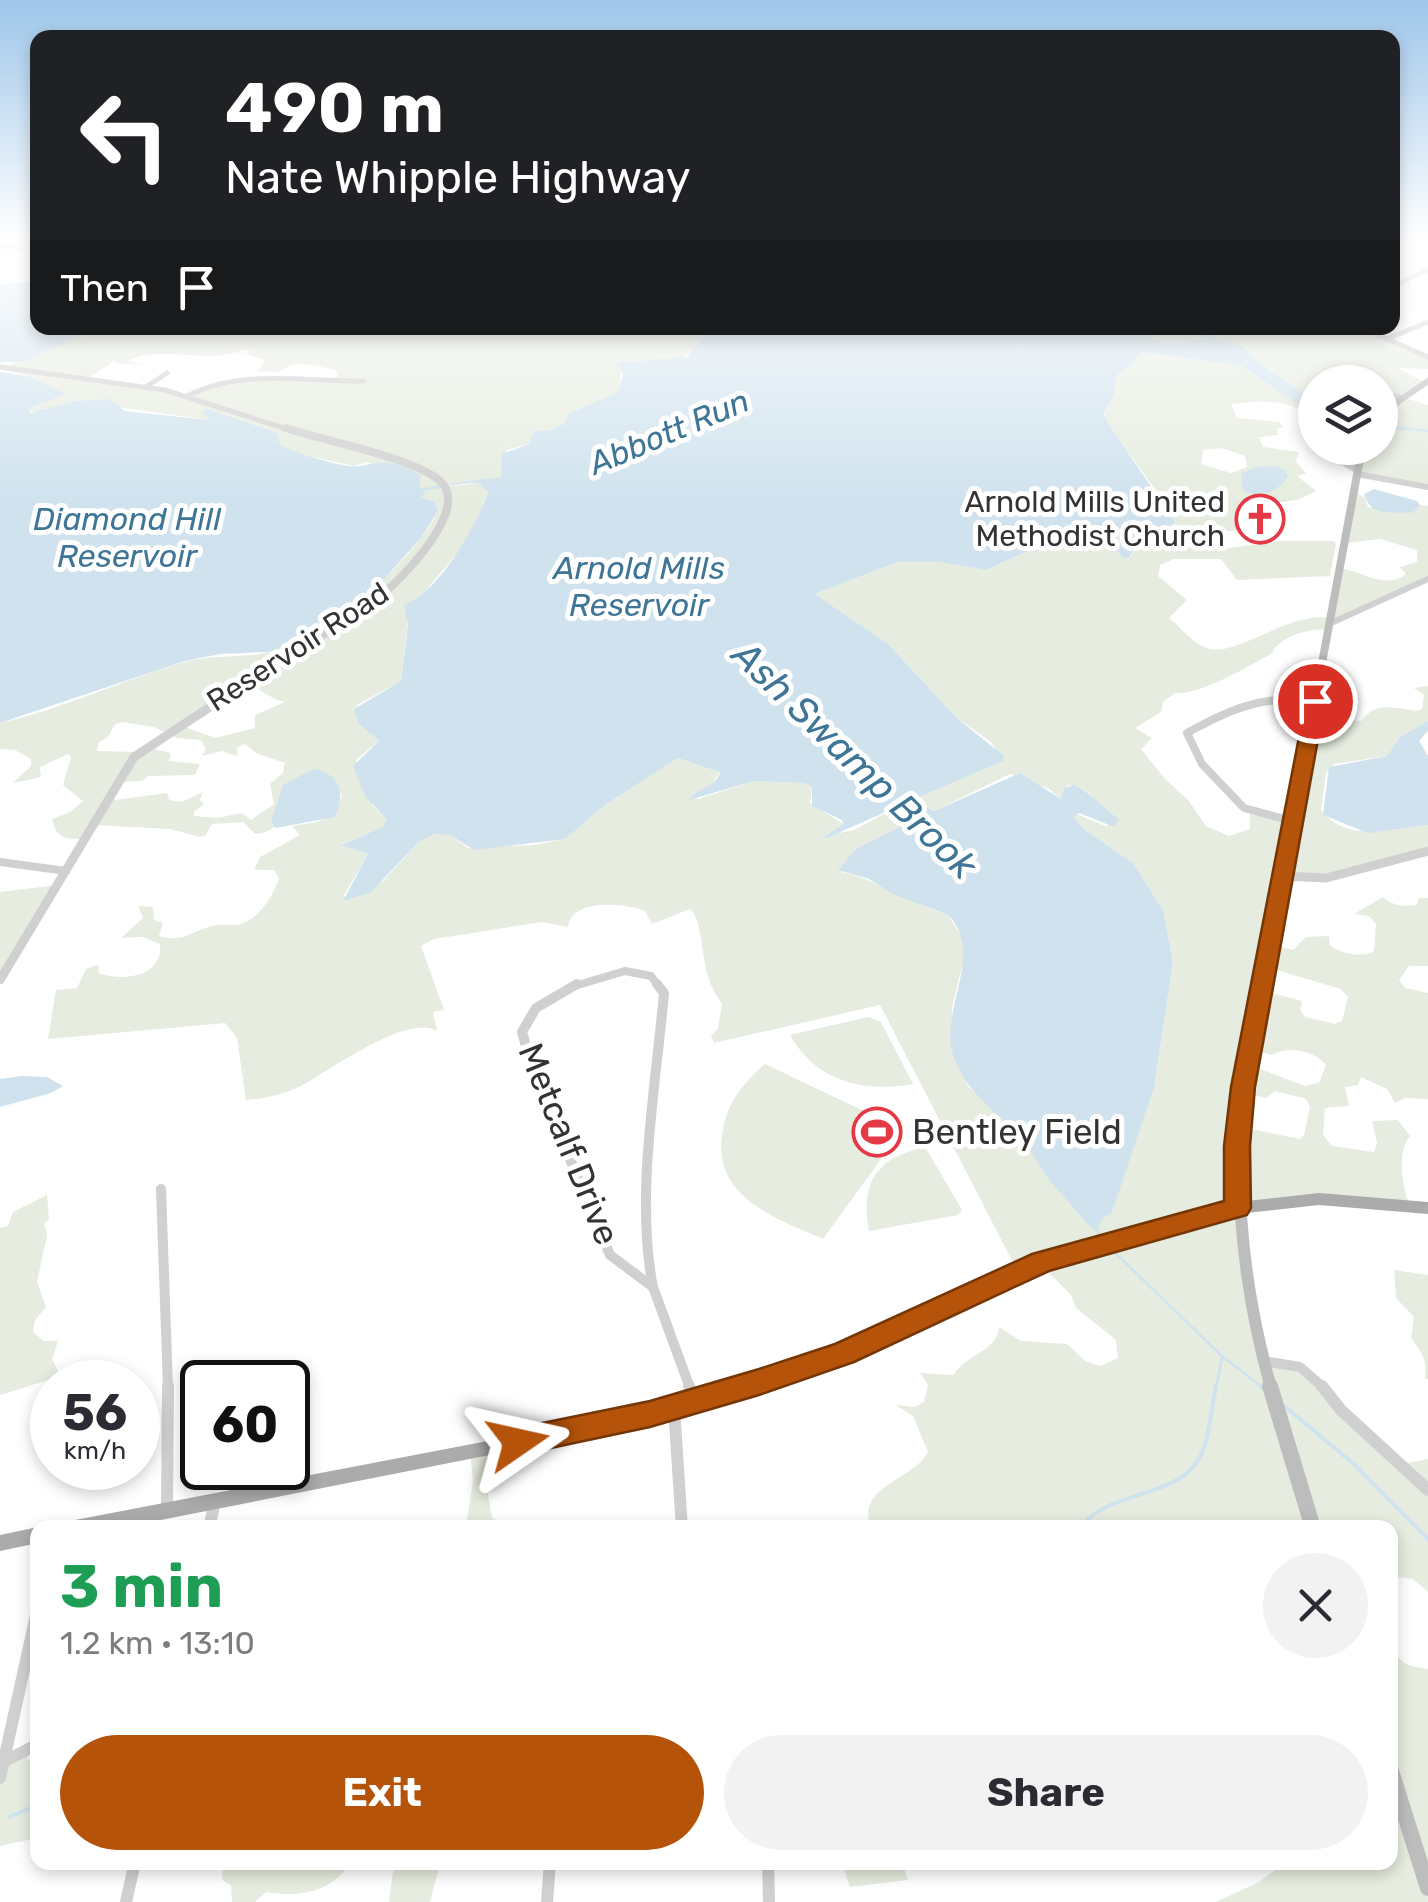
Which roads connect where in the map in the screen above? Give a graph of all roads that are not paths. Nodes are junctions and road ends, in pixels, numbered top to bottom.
1 (1378, 335) edge
2 (1397, 335) edge
3 (1387, 339) junction
4 (1428, 357) edge
5 (4, 368) edge
6 (167, 373) dead end
7 (364, 381) dead end
8 (1428, 381) edge
9 (146, 388) junction
10 (188, 396) junction
11 (1400, 396) edge
12 (1346, 465) edge
13 (1358, 465) edge
14 (1357, 472) junction
15 (1428, 488) edge
16 (1428, 578) edge
17 (1329, 624) junction
18 (1315, 701) junction
19 (1292, 821) junction
20 (1428, 851) edge
21 (0, 862) edge
22 (66, 872) junction
23 (1282, 876) junction
24 (0, 980) edge
25 (161, 1189) dead end
26 (1238, 1208) junction
27 (1428, 1208) edge
28 (653, 1287) junction
29 (1260, 1360) junction
30 (695, 1402) junction
31 (674, 1408) junction
32 (1428, 1490) edge
33 (215, 1501) junction
34 (167, 1509) junction
35 (114, 1520) edge
36 (211, 1520) edge
37 (681, 1520) edge
38 (1310, 1520) edge
39 (30, 1537) edge
40 (0, 1543) edge
41 (30, 1641) edge
42 (30, 1749) edge
43 (1, 1767) edge
44 (1398, 1793) edge
45 (133, 1870) edge
46 (549, 1870) edge
47 (768, 1870) edge
48 (1428, 1888) edge
49 (126, 1902) edge
50 (547, 1902) edge
51 (769, 1902) edge

1 - 3 street
2 - 3 street
3 - 4 street
5 - 9 street, Reservoir Road
6 - 9 street
7 - 10 street
8 - 11 main road
9 - 10 street, Reservoir Road
10 - 22 street, Reservoir Road
12 - 14 street
13 - 14 main road
14 - 15 street
14 - 17 main road
16 - 17 street
17 - 18 main road
18 - 19 main road
18 - 19 street
19 - 23 main road
20 - 23 street
21 - 22 street
22 - 24 street, Reservoir Road
23 - 26 main road
25 - 34 street
26 - 27 main road
26 - 29 main road
26 - 30 main road
28 - 28 street, Metcalf Drive
28 - 30 street, Metcalf Drive
29 - 32 street
29 - 38 main road
30 - 31 main road
31 - 33 main road
31 - 37 street
33 - 34 main road
33 - 36 street
34 - 35 main road
39 - 40 main road
41 - 43 street
42 - 43 street
44 - 48 main road
45 - 49 street
46 - 50 street
47 - 51 street

